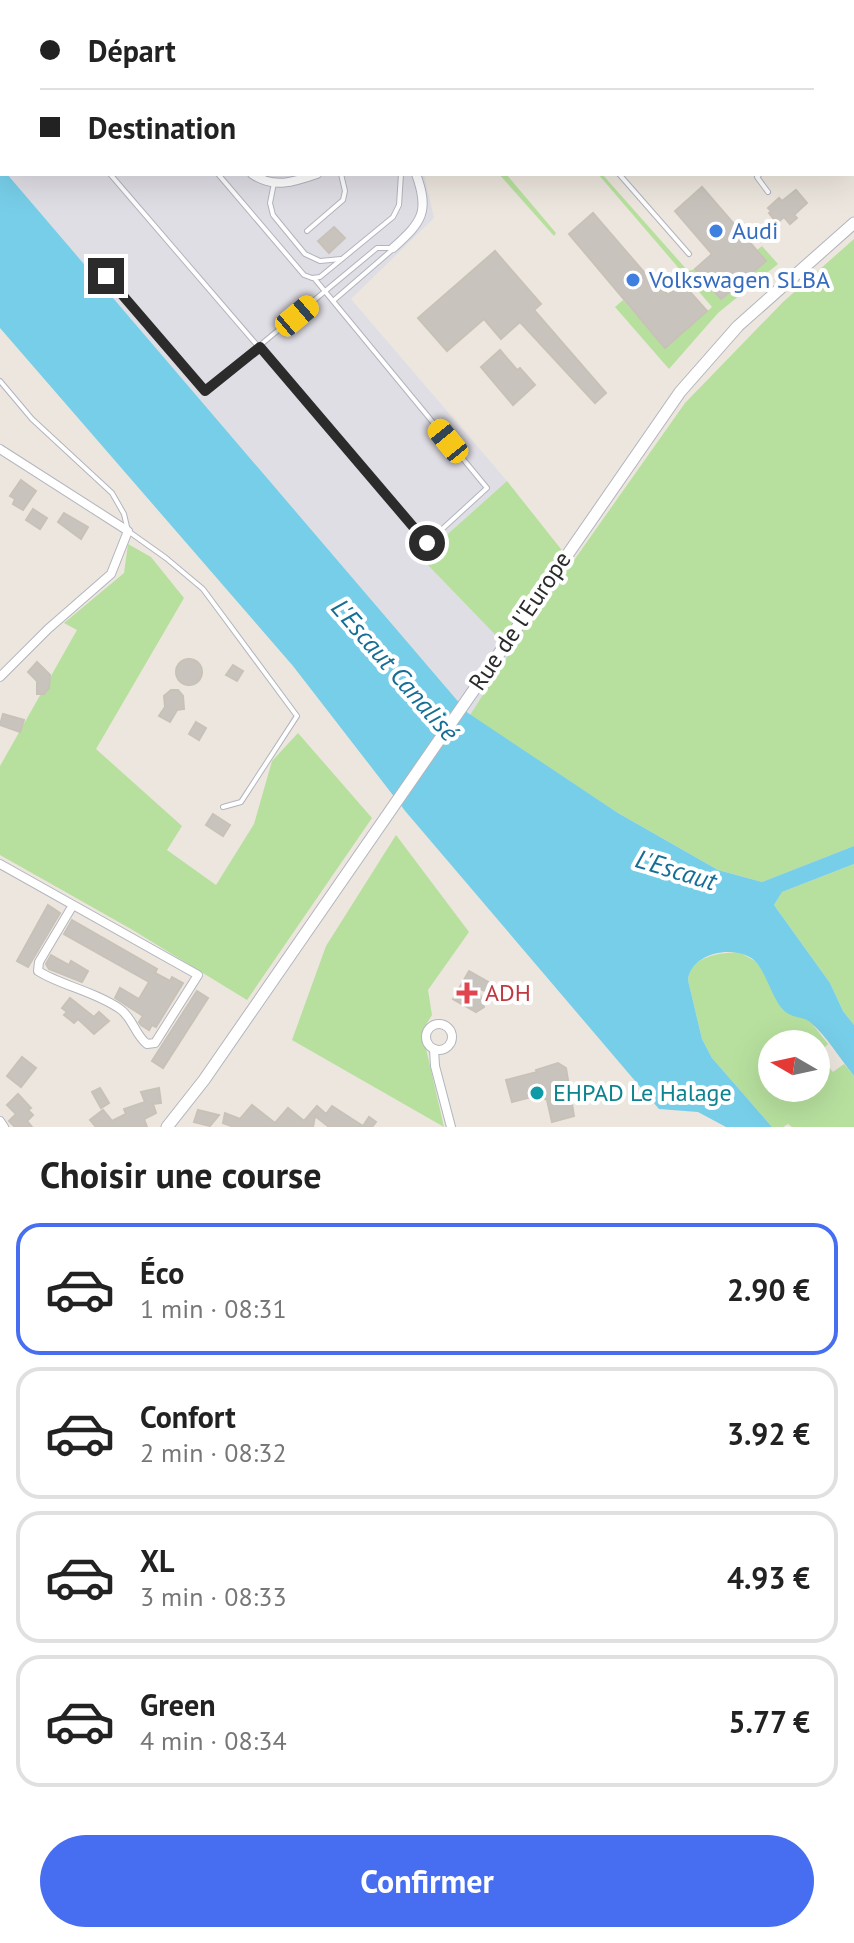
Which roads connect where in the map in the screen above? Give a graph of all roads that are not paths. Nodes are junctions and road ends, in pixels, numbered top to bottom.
1 (112, 176) edge
2 (220, 176) edge
3 (257, 176) edge
4 (311, 176) edge
5 (341, 176) edge
6 (401, 176) edge
7 (417, 176) edge
8 (621, 176) edge
9 (758, 176) edge
10 (274, 183) junction
11 (768, 192) dead end
12 (854, 223) edge
13 (307, 231) dead end
14 (393, 248) junction
15 (689, 254) dead end
16 (343, 258) junction
17 (106, 276) dead end
18 (314, 278) junction
19 (325, 292) junction
20 (333, 301) junction
21 (260, 347) junction
22 (0, 381) edge
23 (0, 449) edge
24 (128, 531) junction
25 (0, 677) edge
26 (223, 807) dead end
27 (0, 864) edge
28 (73, 905) junction
29 (434, 1049) dead end
30 (0, 1121) edge
31 (174, 1125) edge
32 (4, 1127) edge
33 (451, 1127) edge

1 - 21 lane
2 - 18 lane
3 - 10 street
4 - 10 street
5 - 13 lane
6 - 16 lane
7 - 14 street
8 - 15 lane
9 - 11 lane
10 - 16 lane
12 - 31 street, Rue de l'Europe
14 - 19 lane
14 - 20 lane
16 - 18 lane
17 - 21 lane
18 - 19 lane
19 - 20 lane
19 - 21 lane
20 - 21 lane
22 - 24 lane
23 - 24 street
24 - 25 street
24 - 26 lane
27 - 28 street
28 - 28 street
29 - 33 street
30 - 32 street

